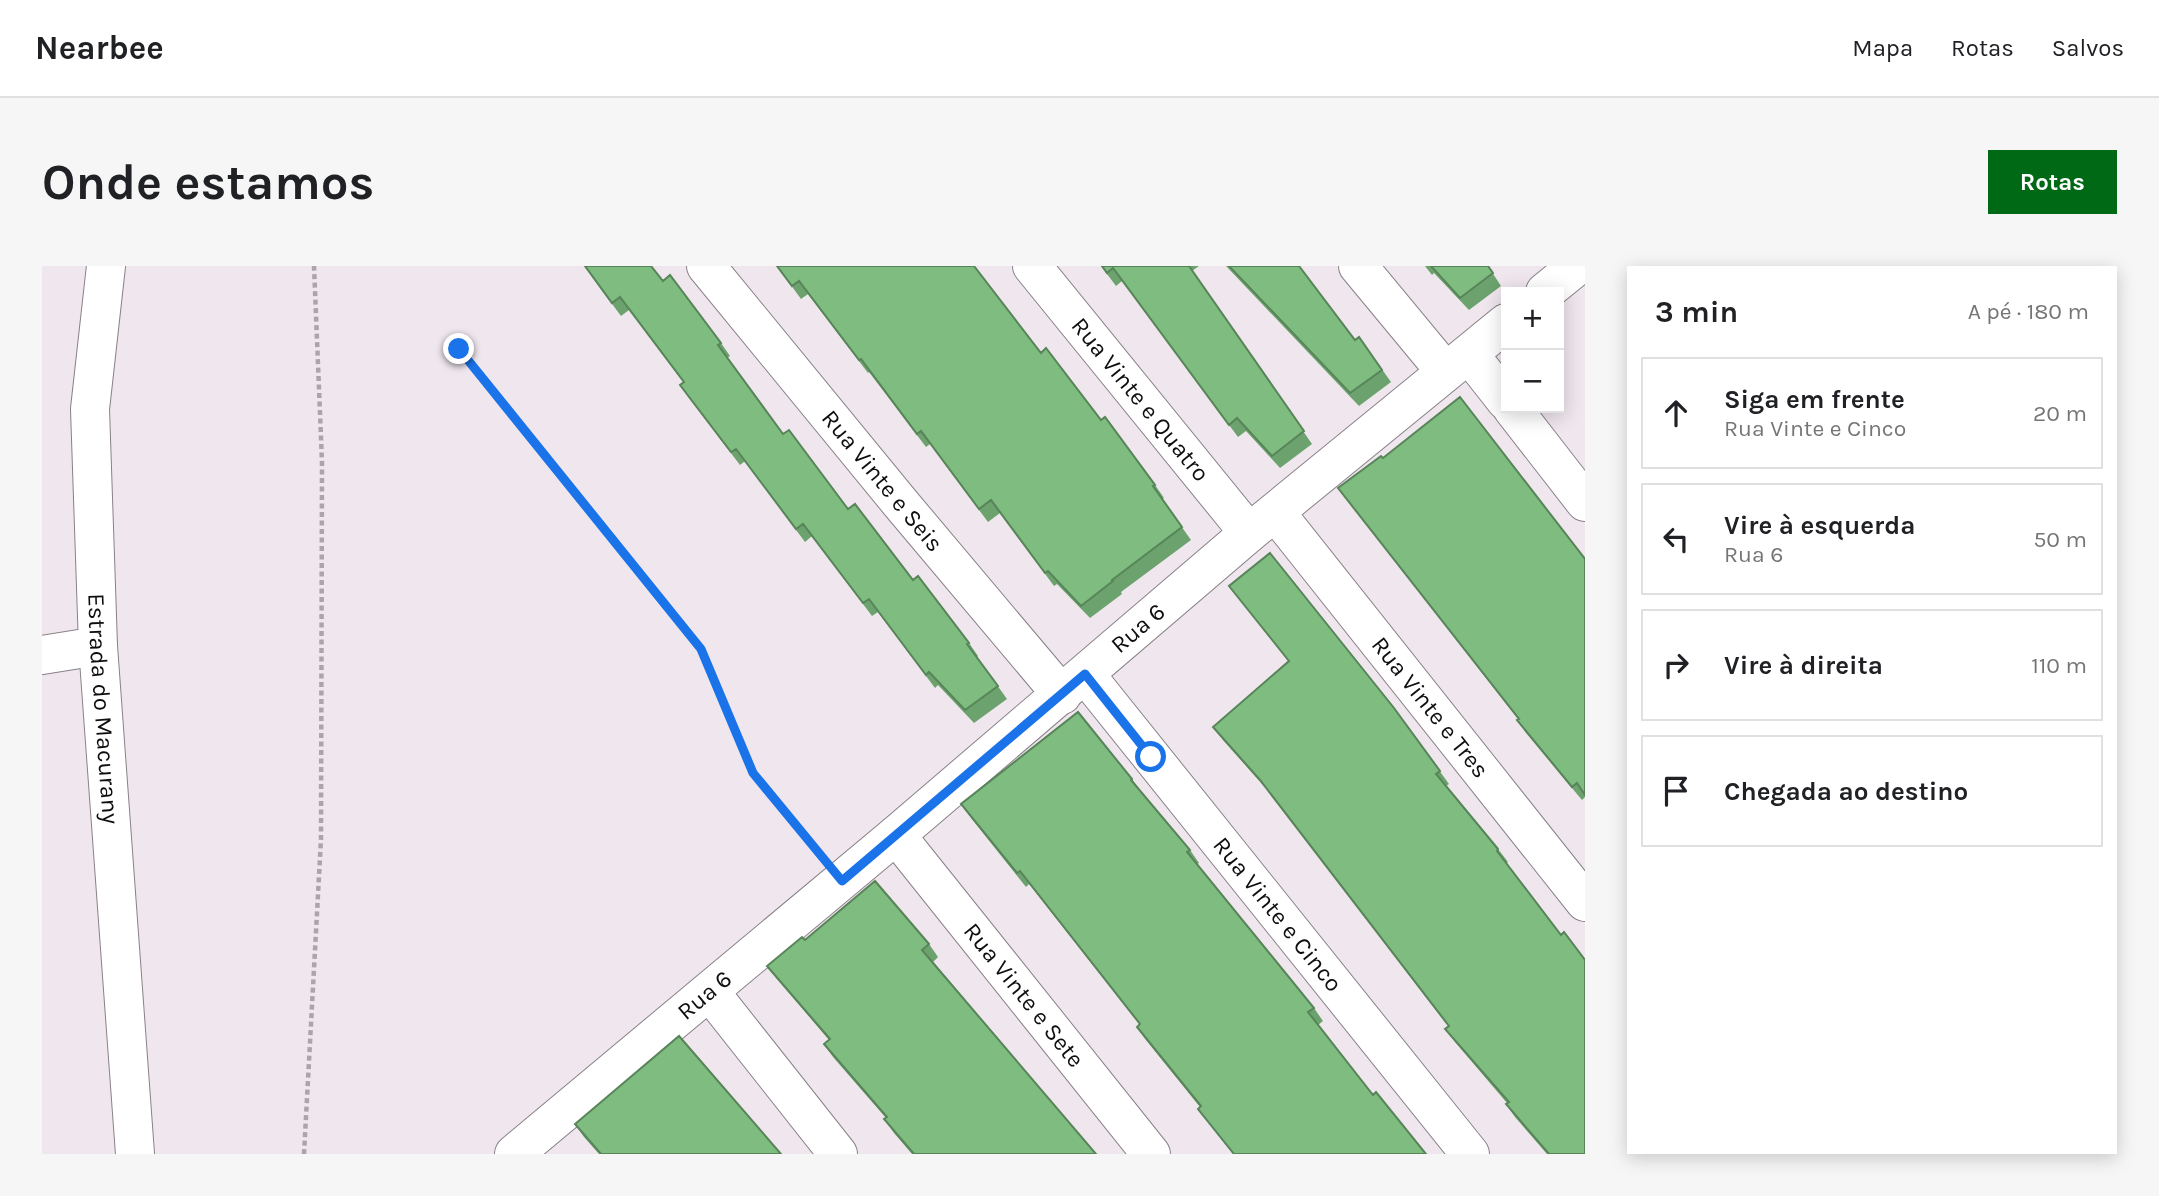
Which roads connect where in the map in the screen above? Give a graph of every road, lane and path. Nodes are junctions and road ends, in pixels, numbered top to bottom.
1 (106, 266) edge
2 (314, 266) edge
3 (706, 266) edge
4 (1032, 266) edge
5 (1358, 266) edge
6 (1577, 266) edge
7 (1551, 287) edge
8 (1501, 328) edge
9 (459, 349) dead end
10 (1457, 362) junction
11 (1501, 397) edge
12 (1516, 413) edge
13 (1585, 502) edge
14 (1263, 523) junction
15 (98, 646) junction
16 (42, 655) edge
17 (1073, 685) junction
18 (896, 835) junction
19 (842, 881) junction
20 (1585, 902) edge
21 (710, 992) junction
22 (521, 1152) edge
23 (135, 1154) edge
24 (304, 1154) edge
25 (838, 1154) edge
26 (1151, 1154) edge
27 (1470, 1154) edge

1 - 15 street, Estrada do Macurany
2 - 24 path
3 - 17 street, Rua Vinte e Seis
4 - 14 street, Rua Vinte e Quatro
5 - 10 street
6 - 7 street
8 - 10 street, Rua 6
9 - 19 path
10 - 11 street
10 - 14 street, Rua 6
12 - 13 street
14 - 17 street, Rua 6
14 - 20 street, Rua Vinte e Tres
15 - 16 street
15 - 23 street, Estrada do Macurany
17 - 18 street, Rua 6
17 - 27 street, Rua Vinte e Cinco
18 - 19 street, Rua 6
18 - 26 street, Rua Vinte e Sete
19 - 21 street, Rua 6
21 - 22 street, Rua 6
21 - 25 street

